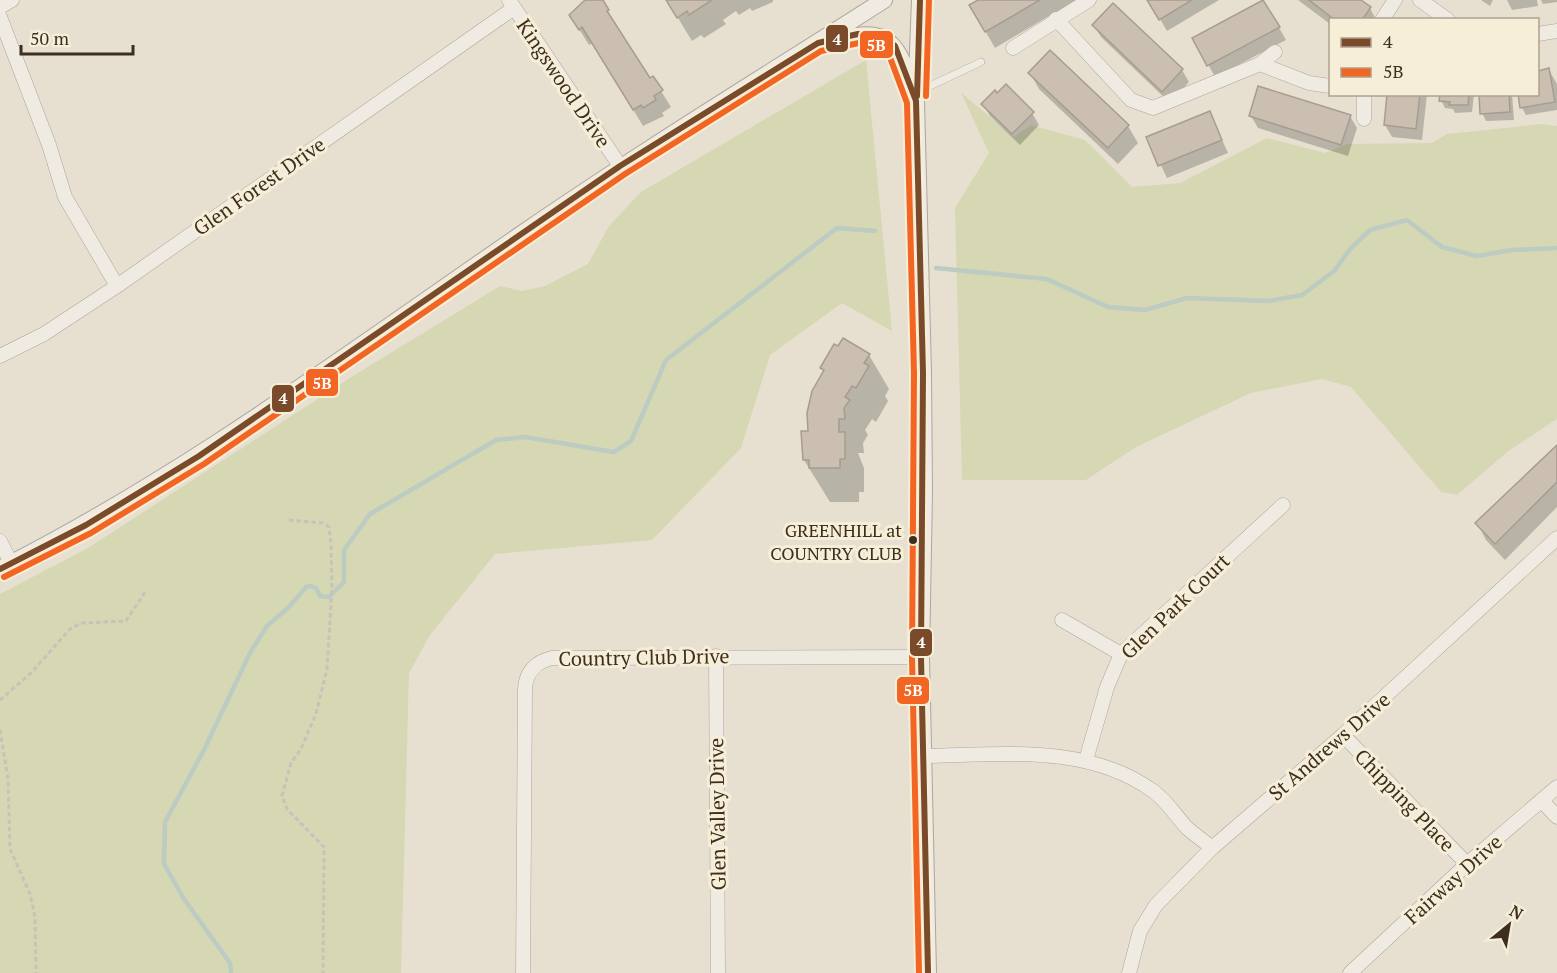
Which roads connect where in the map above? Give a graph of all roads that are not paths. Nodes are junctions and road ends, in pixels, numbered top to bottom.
1 (12, 0) edge
2 (884, 0) edge
3 (920, 0) edge
4 (1089, 0) edge
5 (1395, 0) edge
6 (1419, 0) edge
7 (511, 4) edge
8 (0, 8) edge
9 (0, 17) edge
10 (1383, 18) edge
11 (1445, 18) edge
12 (1056, 19) junction
13 (1557, 31) edge
14 (1539, 34) edge
15 (818, 43) junction
16 (1013, 48) dead end
17 (1275, 52) dead end
18 (981, 62) dead end
19 (1260, 64) junction
20 (1329, 86) edge
21 (917, 96) junction
22 (1364, 96) edge
23 (1364, 119) dead end
24 (620, 166) junction
25 (117, 286) junction
26 (0, 356) edge
27 (1283, 505) dead end
28 (1557, 538) edge
29 (0, 541) edge
30 (6, 566) edge
31 (1062, 620) dead end
32 (1121, 654) junction
33 (716, 656) junction
34 (921, 657) junction
35 (1343, 735) junction
36 (923, 756) junction
37 (1086, 760) junction
38 (1557, 787) edge
39 (1542, 801) junction
40 (1557, 817) edge
41 (1212, 848) junction
42 (1467, 864) junction
43 (523, 973) edge
44 (718, 973) edge
45 (928, 973) edge
46 (1130, 973) edge
47 (1350, 973) edge

1 - 8 street
2 - 15 street
3 - 21 street
4 - 12 street
5 - 10 street
6 - 11 street
7 - 24 street, Kingswood Drive
7 - 25 street, Glen Forest Drive
9 - 25 street
12 - 16 street
12 - 19 street
13 - 14 street
15 - 21 street
15 - 24 street
17 - 19 street
18 - 21 lane
19 - 20 street
21 - 34 street
22 - 23 street
24 - 30 street
25 - 26 street, Glen Forest Drive
27 - 32 street, Glen Park Court
28 - 35 street, St Andrews Drive
29 - 30 street
31 - 32 street
32 - 37 street, Glen Park Court
33 - 34 street, Country Club Drive
33 - 43 street, Country Club Drive
33 - 44 street, Glen Valley Drive
34 - 36 street
35 - 41 street, St Andrews Drive
35 - 42 street, Chipping Place
36 - 37 street
36 - 45 street
37 - 41 street
38 - 39 street, Fairway Drive
39 - 40 street
39 - 42 street, Fairway Drive
41 - 46 street, St Andrews Drive
42 - 47 street, Fairway Drive

